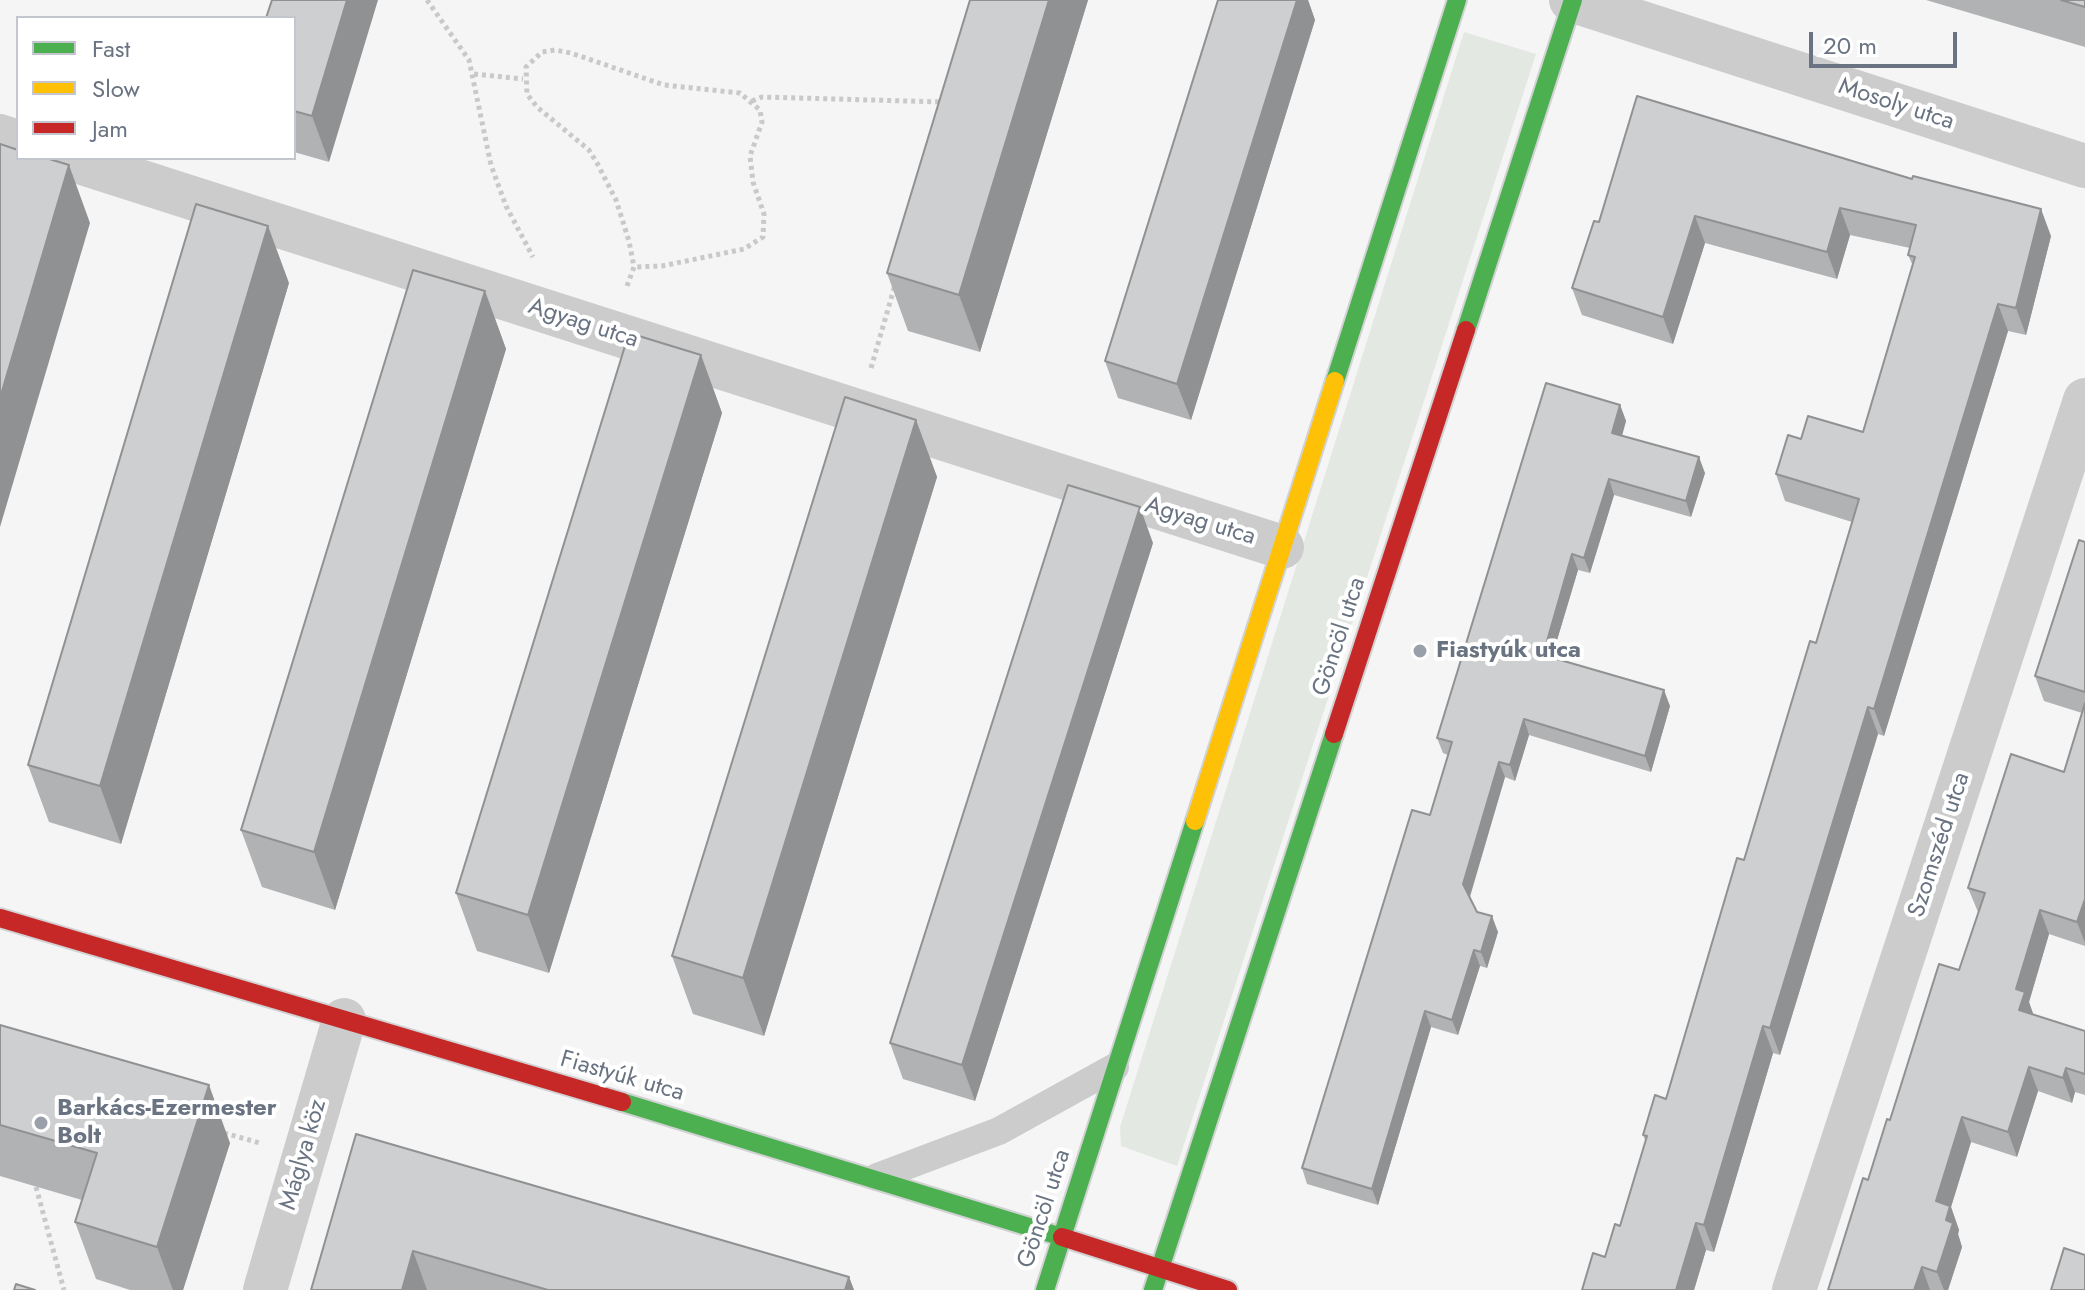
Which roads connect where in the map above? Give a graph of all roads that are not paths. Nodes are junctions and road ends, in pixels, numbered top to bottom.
1 (1457, 0) edge
2 (1572, 0) edge
3 (73, 160) edge
4 (2085, 166) edge
5 (2085, 400) edge
6 (1282, 547) junction
7 (0, 918) edge
8 (344, 1020) junction
9 (1115, 1067) junction
10 (877, 1177) junction
11 (1061, 1238) junction
12 (1161, 1266) junction
13 (265, 1290) edge
14 (1045, 1290) edge
15 (1153, 1290) edge
16 (1228, 1290) edge
17 (1794, 1290) edge

1 - 6 street, Göncöl utca
2 - 4 street, Mosoly utca
2 - 12 street, Göncöl utca
3 - 6 street, Agyag utca
5 - 17 street, Szomszéd utca
6 - 9 street, Göncöl utca
7 - 8 street, Fiastyúk utca
8 - 10 street, Fiastyúk utca
8 - 13 street, Máglya köz
9 - 10 lane
9 - 11 street, Göncöl utca
10 - 11 street, Fiastyúk utca
11 - 12 street, Fiastyúk utca
11 - 14 street, Göncöl utca
12 - 15 street, Göncöl utca
12 - 16 street, Fiastyúk utca

